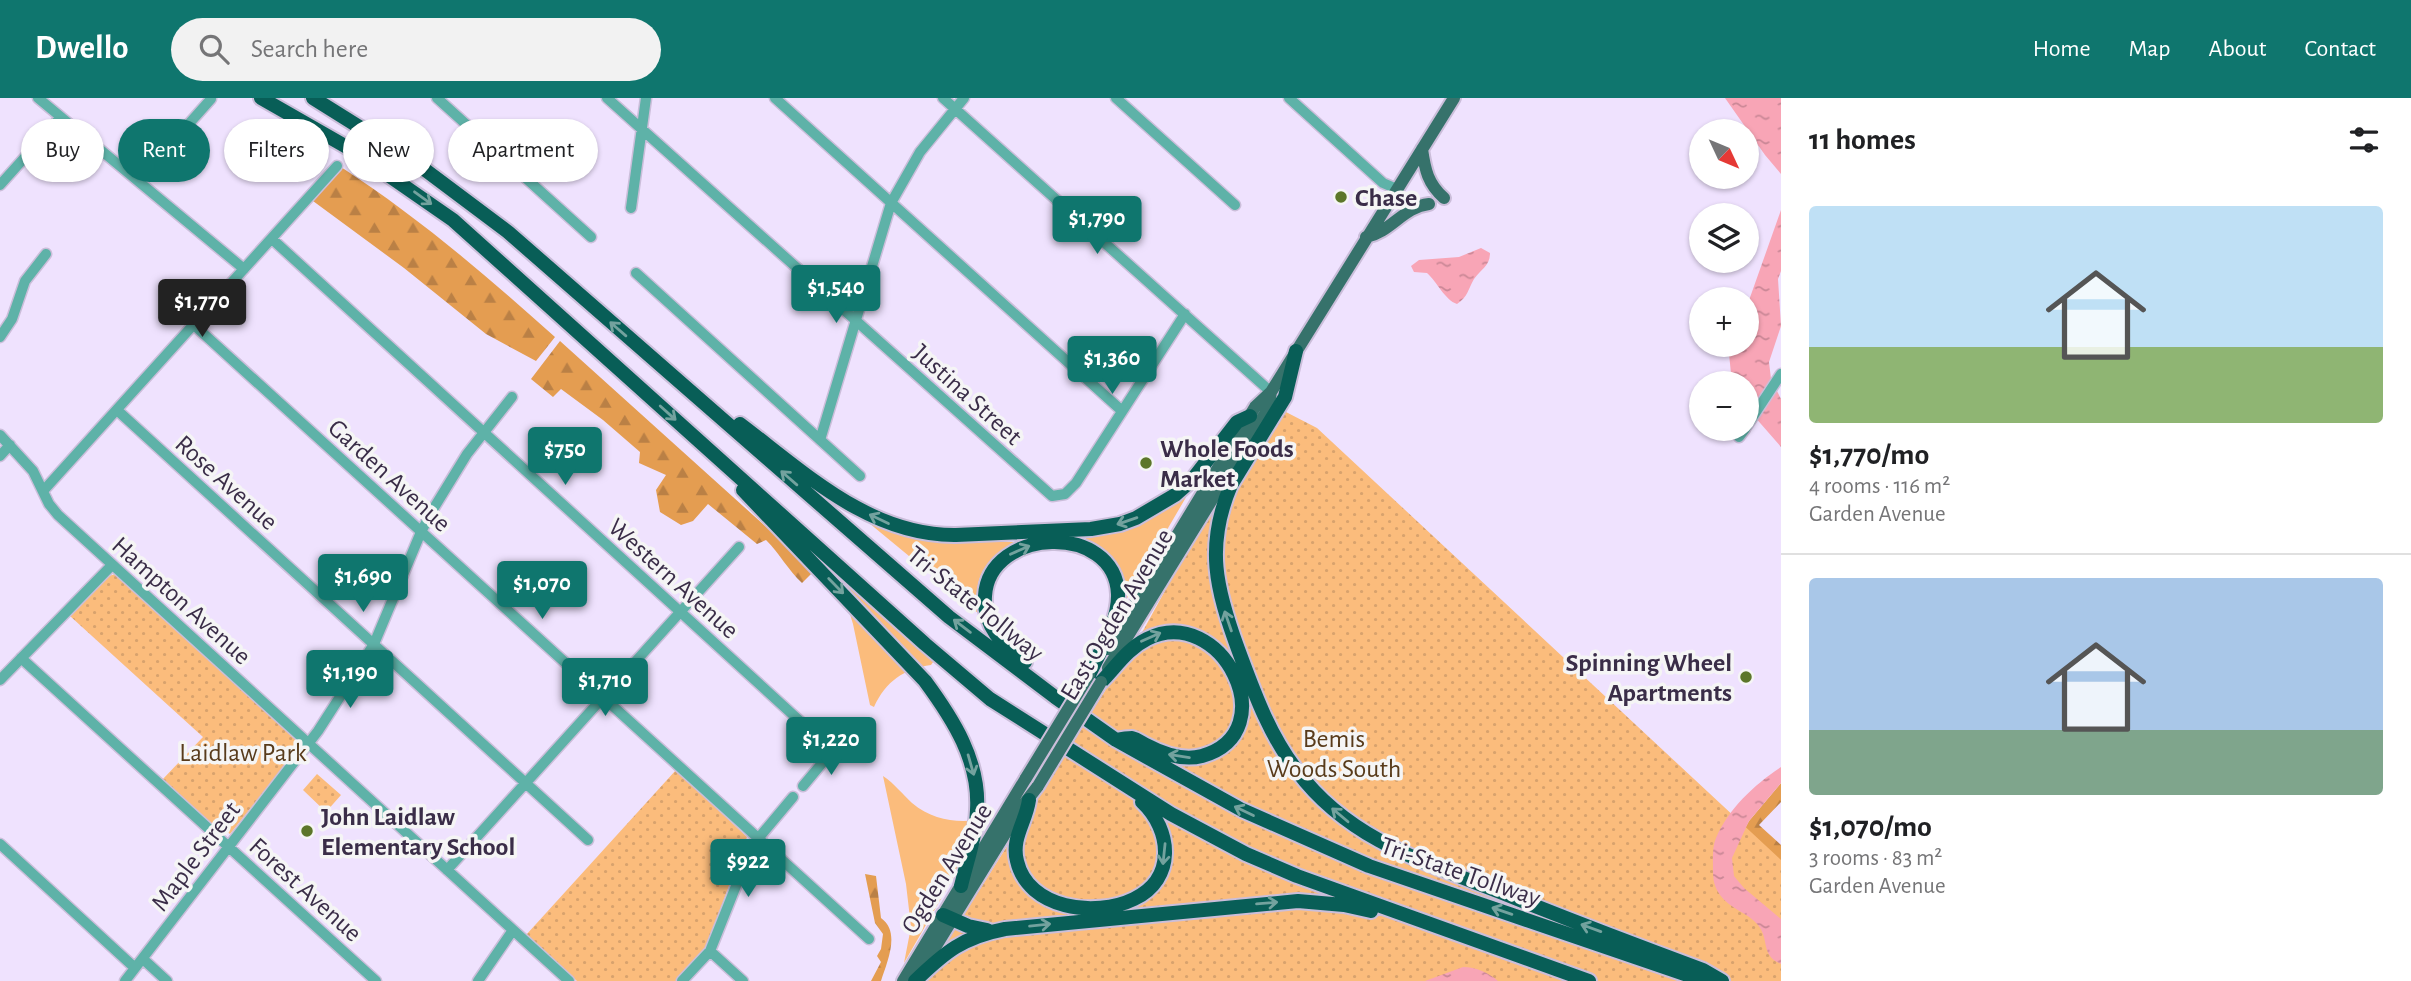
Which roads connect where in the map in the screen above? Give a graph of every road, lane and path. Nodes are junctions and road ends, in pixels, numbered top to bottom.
1 (38, 98) edge
2 (261, 98) edge
3 (313, 98) edge
4 (437, 98) edge
5 (607, 98) edge
6 (646, 98) edge
7 (775, 98) edge
8 (943, 98) edge
9 (964, 98) edge
10 (1116, 98) edge
11 (1289, 98) edge
12 (1454, 98) edge
13 (211, 99) edge
14 (955, 108) junction
15 (61, 117) junction
16 (193, 119) edge
17 (642, 129) junction
18 (1422, 149) junction
19 (118, 163) edge
20 (337, 166) dead end
21 (141, 182) edge
22 (0, 185) edge
23 (1396, 189) junction
24 (1444, 198) dead end
25 (891, 203) junction
26 (1429, 204) dead end
27 (1235, 205) dead end
28 (631, 208) dead end
29 (591, 237) dead end
30 (1366, 237) junction
31 (272, 239) junction
32 (46, 254) dead end
33 (244, 270) junction
34 (635, 273) dead end
35 (1185, 314) junction
36 (855, 322) junction
37 (194, 325) junction
38 (0, 337) edge
39 (1296, 351) junction
40 (1781, 374) edge
41 (676, 379) junction
42 (1271, 392) junction
43 (512, 397) dead end
44 (1759, 408) edge
45 (117, 410) junction
46 (1121, 411) junction
47 (1250, 415) junction
48 (484, 434) junction
49 (0, 435) edge
50 (820, 440) junction
51 (10, 445) junction
52 (705, 447) junction
53 (0, 456) edge
54 (860, 476) dead end
55 (44, 491) junction
56 (421, 532) junction
57 (739, 547) dead end
58 (112, 565) junction
59 (680, 612) junction
60 (374, 644) junction
61 (21, 658) junction
62 (1095, 679) junction
63 (0, 680) edge
64 (603, 697) junction
65 (1055, 697) junction
66 (1116, 740) junction
67 (309, 744) junction
68 (1095, 768) junction
69 (1026, 778) joint
70 (526, 782) junction
71 (803, 786) dead end
72 (1038, 786) joint
73 (793, 797) dead end
74 (1029, 800) junction
75 (757, 838) junction
76 (588, 840) dead end
77 (0, 844) edge
78 (228, 847) junction
79 (447, 870) junction
80 (961, 886) junction
81 (947, 917) junction
82 (1423, 921) junction
83 (513, 930) junction
84 (996, 931) junction
85 (869, 939) dead end
86 (710, 951) junction
87 (139, 963) junction
88 (125, 981) edge
89 (167, 981) edge
90 (376, 981) edge
91 (478, 981) edge
92 (569, 981) edge
93 (682, 981) edge
94 (743, 981) edge
95 (903, 981) edge
96 (915, 981) edge
97 (1590, 981) edge
98 (1705, 981) edge
99 (1722, 981) edge

1 - 15 street
2 -> 52 highway
41 -> 3 highway, Tri-State Tollway
4 - 29 street
5 - 17 street, Justina Street
6 - 17 street
7 - 25 street
8 - 14 street
9 - 14 street
10 - 27 street
11 - 23 street
12 - 18 main road, East Ogden Avenue
13 - 16 street
14 - 25 street
14 - 35 street
15 - 19 street
15 - 22 street
17 - 28 street
17 - 36 street, Justina Street
18 - 23 main road, East Ogden Avenue
18 - 24 main road
20 - 31 street
21 - 33 street
23 - 30 main road, East Ogden Avenue
25 - 36 street
25 - 46 street
26 - 30 main road
30 - 39 main road, East Ogden Avenue
31 - 33 street
31 - 48 street, Western Avenue
32 - 38 street
33 - 37 street
34 - 50 street
35 - 42 street
35 - 46 street
36 - 46 street, Justina Street
36 - 50 street
37 - 45 street
37 - 56 street, Garden Avenue
39 - 42 main road, East Ogden Avenue
99 -> 39 highway
40 - 44 street
47 -> 41 highway
65 -> 41 highway, Tri-State Tollway
42 - 47 main road, East Ogden Avenue
42 - 62 main road, East Ogden Avenue
43 - 48 street, Maple Street
45 - 55 street
45 - 60 street, Rose Avenue
47 - 62 main road, East Ogden Avenue
48 - 56 street, Maple Street
48 - 59 street, Western Avenue
49 - 51 street, Hampton Avenue
50 - 54 street
51 - 53 street
51 - 55 street, Hampton Avenue
52 - 68 highway
52 -> 80 highway
55 - 58 street, Hampton Avenue
56 - 60 street, Maple Street
56 - 64 street, Garden Avenue
57 - 59 street
58 - 61 street
58 - 67 street, Hampton Avenue
59 - 64 street
59 - 71 street, Western Avenue
60 - 67 street, Maple Street
60 - 70 street, Rose Avenue
61 - 63 street
61 - 78 street, Forest Avenue
65 -> 62 highway
62 -> 66 highway
62 - 69 main road, East Ogden Avenue, bridge
62 - 72 main road, East Ogden Avenue, bridge
64 - 70 street
64 - 75 street, Garden Avenue
65 - 66 highway, Tri-State Tollway
98 -> 66 highway, Tri-State Tollway
67 - 78 street, Maple Street
67 - 79 street, Hampton Avenue
68 -> 74 highway
68 - 82 highway
69 - 80 main road, Ogden Avenue
70 - 76 street, Rose Avenue
70 - 79 street
72 - 74 main road, Ogden Avenue
73 - 75 street
74 - 81 main road, Ogden Avenue
75 - 85 street, Garden Avenue
75 - 86 street
77 - 87 street
78 - 87 street, Maple Street
78 - 90 street, Forest Avenue
79 - 83 street, Hampton Avenue
80 - 81 main road, Ogden Avenue
81 - 84 highway
81 - 95 main road, Ogden Avenue
81 - 96 main road, Ogden Avenue
84 -> 82 highway
82 - 97 highway
83 - 91 street
83 - 92 street, Hampton Avenue
84 - 96 highway
86 - 93 street
86 - 94 street
87 - 88 street, Maple Street
87 - 89 street

